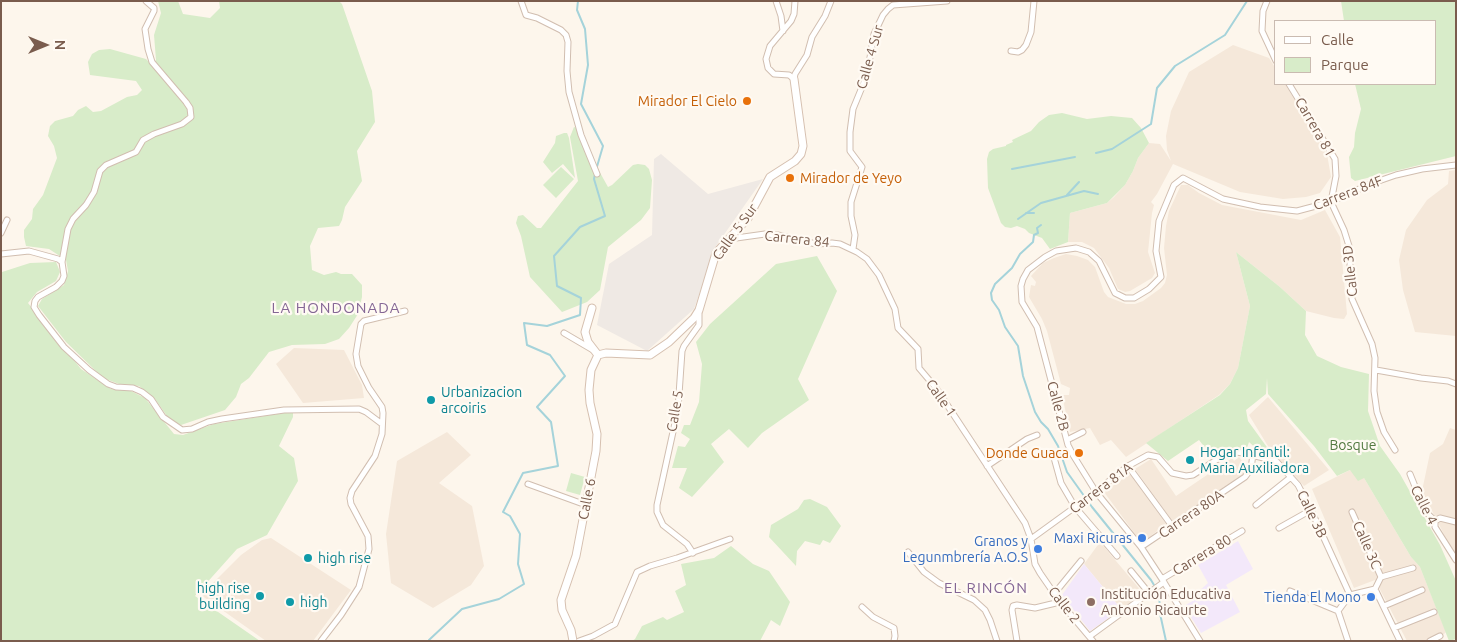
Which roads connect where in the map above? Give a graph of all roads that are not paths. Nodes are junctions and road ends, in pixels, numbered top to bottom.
1 (146, 1) edge
2 (521, 1) edge
3 (776, 1) edge
4 (795, 1) edge
5 (831, 1) edge
6 (947, 1) edge
7 (1034, 1) edge
8 (1267, 1) edge
9 (783, 31) junction
10 (1010, 51) dead end
11 (1274, 57) edge
12 (794, 79) junction
13 (1291, 85) edge
14 (1456, 165) edge
15 (597, 174) dead end
16 (1332, 202) junction
17 (7, 220) dead end
18 (1, 233) edge
19 (728, 239) junction
20 (836, 243) joint
21 (853, 250) junction
22 (1, 254) edge
23 (62, 262) junction
24 (1129, 298) joint
25 (592, 308) dead end
26 (699, 310) junction
27 (405, 311) dead end
28 (564, 333) dead end
29 (597, 354) junction
30 (1376, 370) junction
31 (1456, 384) edge
32 (382, 424) junction
33 (1083, 432) dead end
34 (1037, 434) dead end
35 (1067, 440) junction
36 (1394, 450) dead end
37 (1054, 454) dead end
38 (1253, 454) junction
39 (987, 466) junction
40 (1128, 466) junction
41 (1410, 474) dead end
42 (1291, 477) junction
43 (528, 484) dead end
44 (1096, 492) junction
45 (586, 505) junction
46 (1256, 505) dead end
47 (1075, 507) junction
48 (1311, 510) junction
49 (1352, 512) dead end
50 (1434, 522) junction
51 (1456, 522) edge
52 (1172, 526) junction
53 (1279, 528) dead end
54 (1242, 531) dead end
55 (730, 539) dead end
56 (1031, 539) junction
57 (1141, 547) junction
58 (908, 552) dead end
59 (694, 553) junction
60 (1117, 556) dead end
61 (1456, 560) edge
62 (1081, 561) dead end
63 (1037, 567) joint
64 (1413, 568) dead end
65 (1131, 571) dead end
66 (1381, 577) junction
67 (1162, 582) junction
68 (1375, 589) junction
69 (1422, 590) dead end
70 (1151, 591) junction
71 (1290, 591) dead end
72 (1054, 594) junction
73 (1350, 595) junction
74 (1060, 602) junction
75 (1384, 606) junction
76 (862, 607) dead end
77 (1338, 611) junction
78 (1434, 612) dead end
79 (1394, 628) junction
80 (1440, 636) dead end
81 (1091, 639) edge
82 (320, 641) edge
83 (573, 641) edge
84 (579, 641) edge
85 (894, 641) edge
86 (996, 641) edge
87 (1017, 641) edge
88 (1200, 641) edge
89 (1348, 641) edge
90 (1400, 641) edge
91 (1430, 641) edge

1 - 23 street
2 - 15 street
3 - 9 street
4 - 9 street
5 - 12 street
6 - 21 street, Calle 4 Sur
7 - 10 street
8 - 11 street
9 - 12 street
12 - 19 street, Calle 5 Sur
13 - 16 street, Carrera 81
14 - 16 street, Carrera 84F
16 - 24 street, Carrera 84F
16 - 30 street, Calle 3D
17 - 18 street
19 - 20 street, Carrera 84
19 - 26 street, Calle 5 Sur
20 - 21 street, Calle 1
21 - 39 street, Calle 1
22 - 23 street
23 - 32 street
24 - 35 street, Calle 2B
25 - 29 street
26 - 29 street
26 - 59 street, Calle 5
27 - 32 street
28 - 29 street
29 - 45 street, Calle 6
30 - 31 street
30 - 36 street, Calle 3D
32 - 82 street
33 - 35 street
34 - 39 street
35 - 44 street, Calle 2B
37 - 47 street
38 - 40 street, Carrera 81A
38 - 42 street, Calle 3B
38 - 52 street, Carrera 80A
39 - 56 street, Calle 1
40 - 44 street, Carrera 81A
40 - 52 street
41 - 50 street, Calle 4
42 - 46 street
42 - 48 street, Calle 3B
43 - 45 street
44 - 47 street, Carrera 81A
44 - 57 street, Calle 2B
45 - 83 street, Calle 6
47 - 56 street, Carrera 81A
47 - 60 street
48 - 53 street
48 - 73 street, Calle 3B
49 - 66 street, Calle 3C
50 - 51 street
50 - 61 street, Calle 4
52 - 57 street, Carrera 80A
54 - 67 street, Carrera 80
55 - 59 street
56 - 63 street, Calle 1
57 - 67 street, Calle 2B
58 - 86 street
59 - 84 street
62 - 72 street
63 - 72 street, Calle 2
64 - 66 street
65 - 70 street
66 - 68 street
67 - 70 street, Carrera 80
67 - 88 street, Calle 2B
68 - 73 street
68 - 75 street, Calle 3C
69 - 75 street
70 - 81 street, Carrera 80
71 - 77 street
72 - 74 street, Calle 2
73 - 77 street
74 - 81 street, Calle 2
74 - 87 street
75 - 79 street, Calle 3C
76 - 85 street
77 - 89 street
78 - 79 street
79 - 90 street, Calle 3C
80 - 91 street

